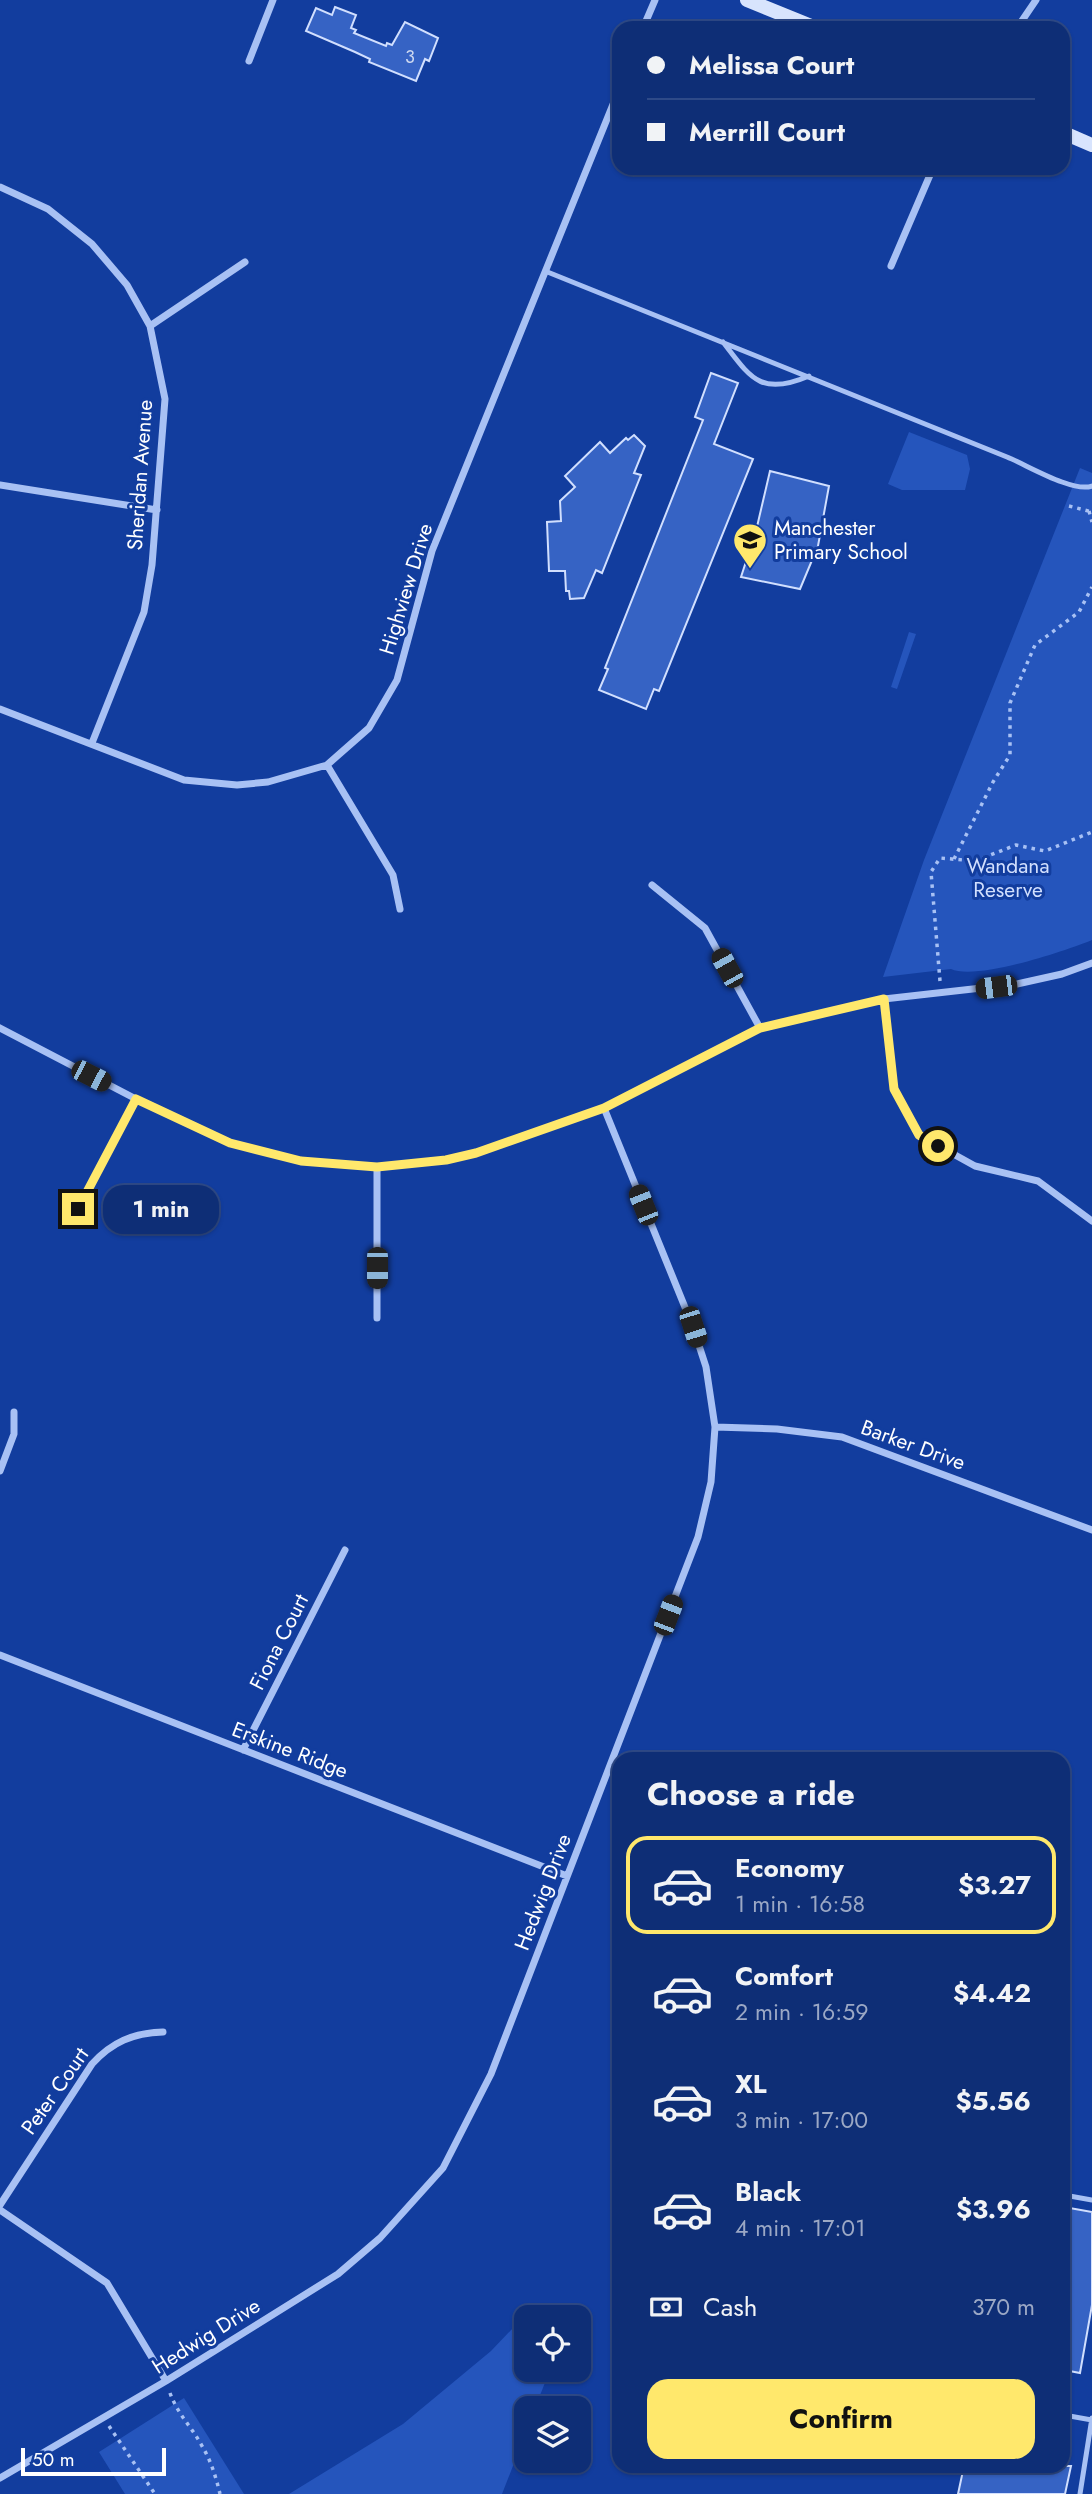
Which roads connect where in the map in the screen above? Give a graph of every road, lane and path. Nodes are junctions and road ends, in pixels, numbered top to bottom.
1 (273, 0) edge
2 (655, 0) edge
3 (747, 0) edge
4 (1036, 0) edge
5 (646, 21) edge
6 (799, 21) edge
7 (1022, 21) edge
8 (248, 61) dead end
9 (612, 107) edge
10 (1070, 136) edge
11 (1092, 145) edge
12 (930, 175) edge
13 (0, 187) edge
14 (246, 262) dead end
15 (891, 266) dead end
16 (545, 271) junction
17 (150, 326) junction
18 (723, 342) junction
19 (809, 376) junction
20 (0, 485) edge
21 (1092, 486) edge
22 (1069, 506) dead end
23 (157, 510) junction
24 (1090, 512) edge
25 (1092, 522) edge
26 (1092, 587) edge
27 (0, 709) edge
28 (92, 743) junction
29 (327, 765) junction
30 (1092, 832) edge
31 (954, 859) junction
32 (652, 885) dead end
33 (400, 909) dead end
34 (1092, 962) edge
35 (941, 992) junction
36 (884, 999) junction
37 (0, 1028) edge
38 (760, 1028) junction
39 (136, 1099) junction
40 (604, 1108) junction
41 (377, 1167) junction
42 (78, 1209) dead end
43 (1092, 1221) edge
44 (377, 1318) dead end
45 (14, 1412) dead end
46 (715, 1427) junction
47 (0, 1471) edge
48 (1092, 1530) edge
49 (345, 1550) dead end
50 (0, 1655) edge
51 (243, 1750) junction
52 (615, 1752) edge
53 (612, 1760) edge
54 (567, 1876) junction
55 (163, 2032) dead end
56 (1070, 2196) edge
57 (1092, 2200) edge
58 (0, 2204) edge
59 (0, 2210) edge
60 (166, 2381) junction
61 (1070, 2417) edge
62 (103, 2418) junction
63 (1092, 2419) edge
64 (0, 2478) edge
65 (155, 2494) edge
66 (220, 2494) edge
67 (1080, 2494) edge

1 - 8 street
2 - 5 street
3 - 6 main road
4 - 7 street
9 - 16 street, Highview Drive
10 - 11 main road
12 - 15 street
13 - 17 street, Sheridan Avenue
14 - 17 street
16 - 18 lane
16 - 29 street, Highview Drive
17 - 23 street, Sheridan Avenue
18 - 19 lane
18 - 19 lane
19 - 21 lane
20 - 23 street
22 - 24 path
23 - 28 street, Sheridan Avenue
24 - 25 path
26 - 31 path
27 - 28 street, Highview Drive
28 - 29 street, Highview Drive
29 - 33 street
30 - 31 path
31 - 35 path
32 - 38 street
34 - 35 street
35 - 36 street
36 - 38 street
36 - 43 street
37 - 39 street
38 - 40 street
39 - 41 street
39 - 42 street
40 - 41 street
40 - 46 street, Hedwig Drive
41 - 44 street
45 - 47 street
46 - 48 street, Barker Drive
46 - 52 street, Hedwig Drive
49 - 51 street, Fiona Court
50 - 51 street, Erskine Ridge
51 - 54 street, Erskine Ridge
53 - 54 street, Hedwig Drive
54 - 60 street, Hedwig Drive
55 - 58 street, Peter Court
56 - 57 lane
59 - 60 street
60 - 62 street, Hedwig Drive
60 - 66 path
61 - 63 lane
62 - 64 street, Hedwig Drive
62 - 65 path
63 - 67 lane

